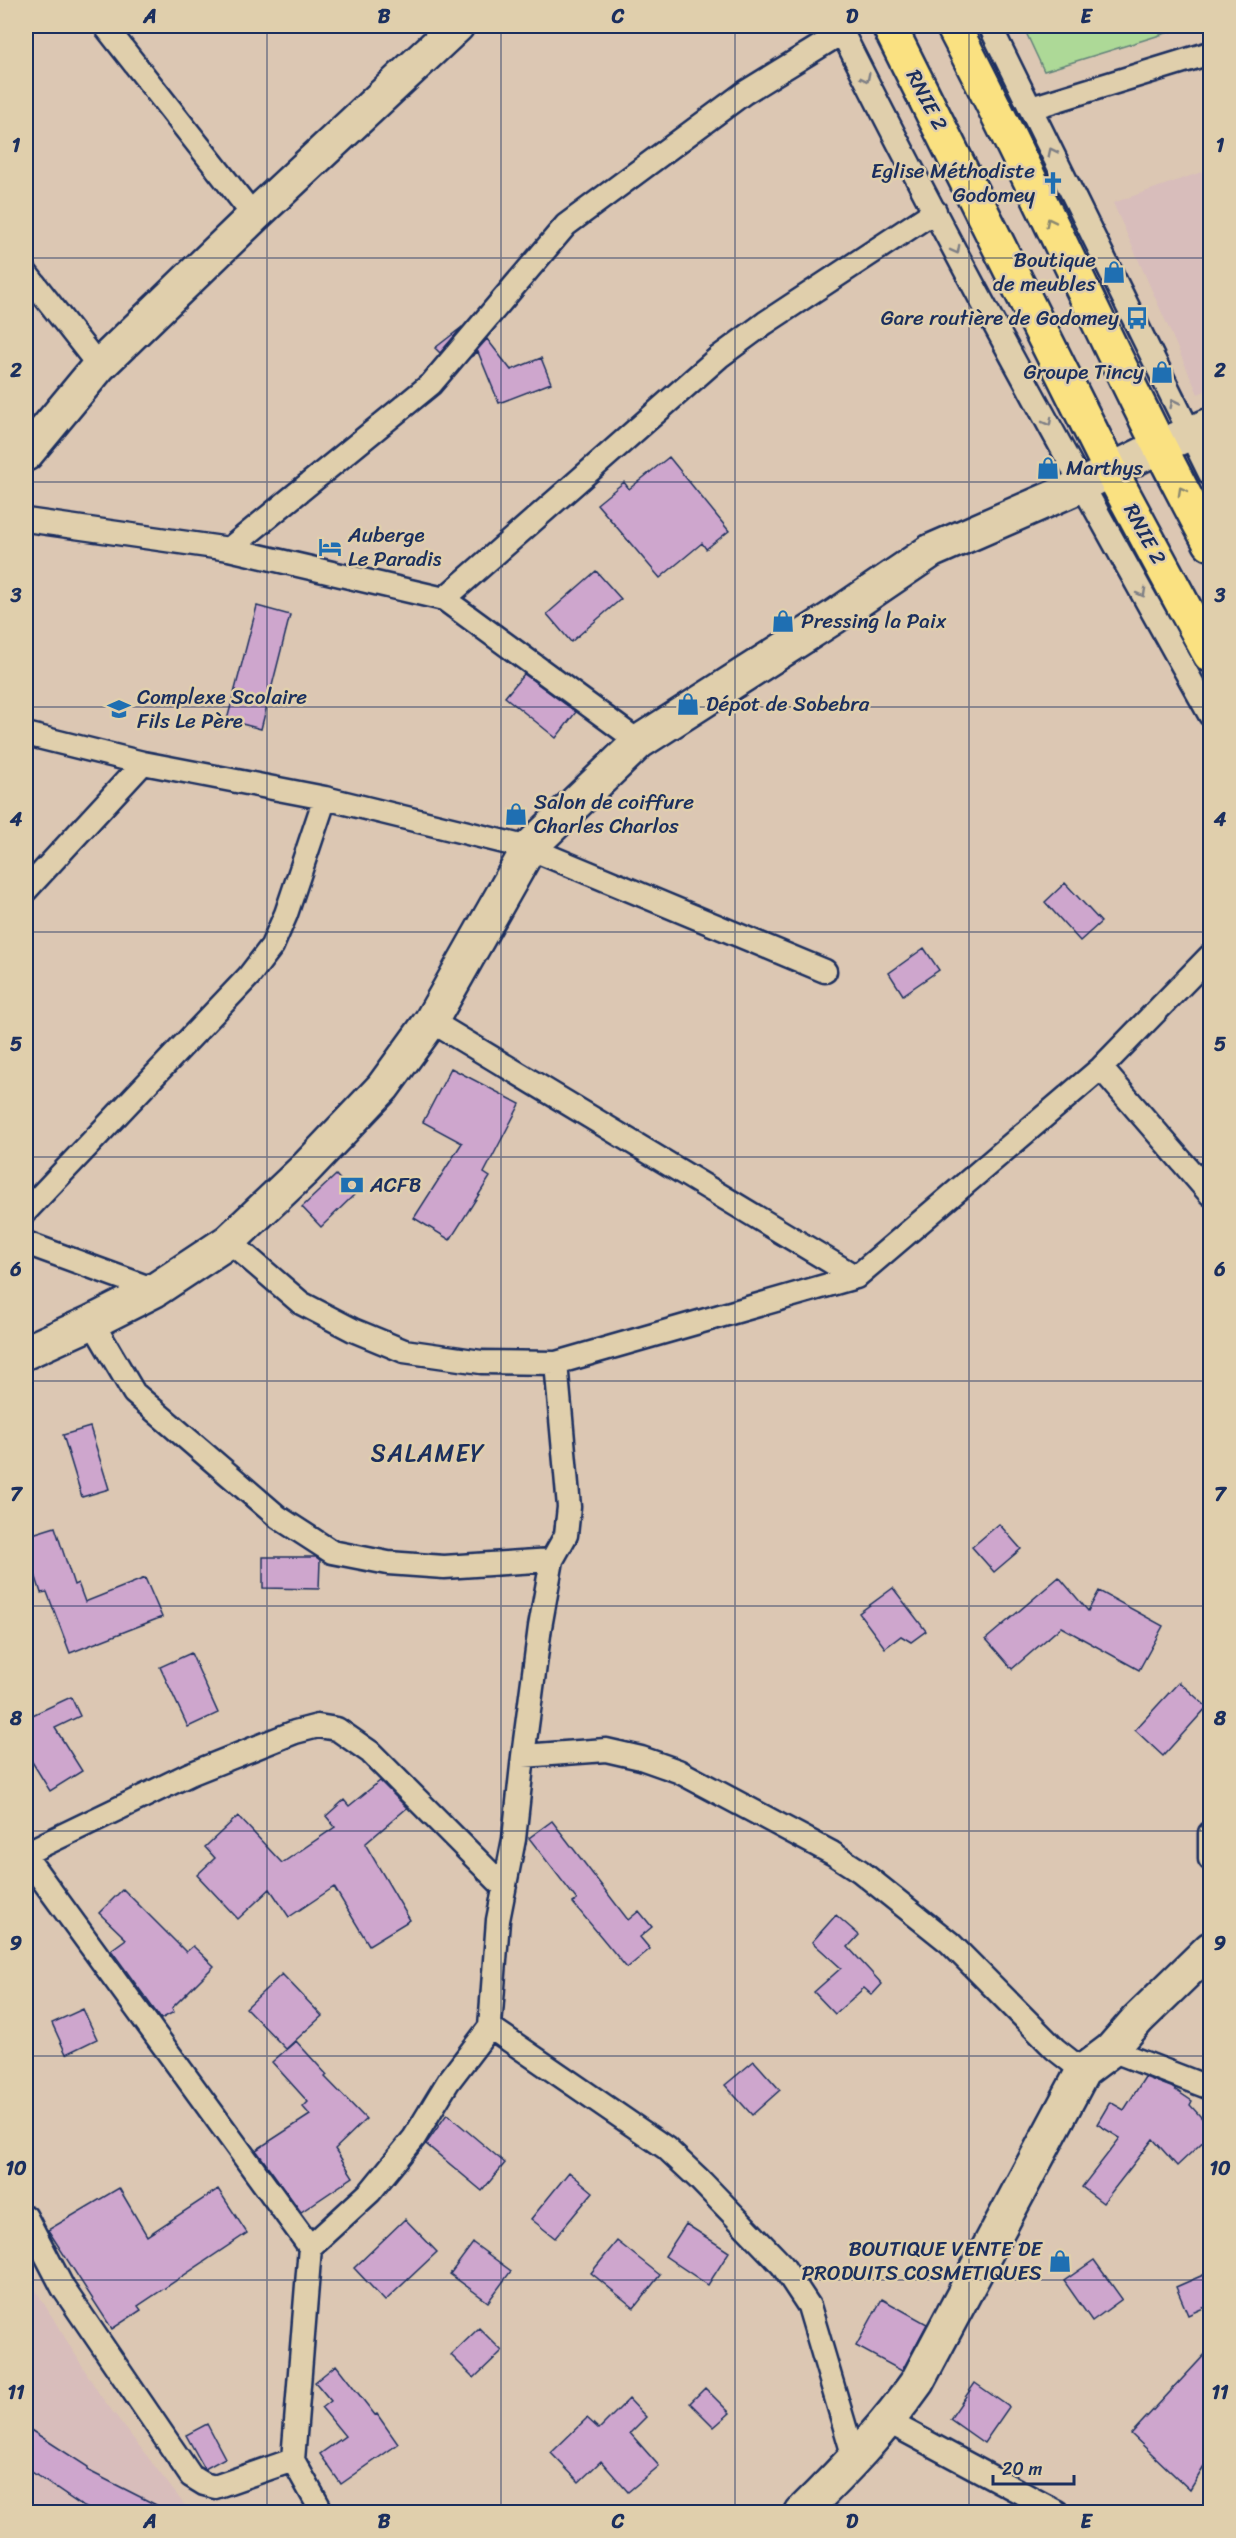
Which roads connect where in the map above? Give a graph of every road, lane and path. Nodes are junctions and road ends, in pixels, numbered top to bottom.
1 (105, 26) edge
2 (457, 26) edge
3 (889, 26) edge
4 (952, 26) edge
5 (990, 26) edge
6 (841, 29) edge
7 (1210, 54) edge
8 (1031, 108) junction
9 (935, 211) junction
10 (254, 216) junction
11 (26, 273) edge
12 (99, 366) junction
13 (1200, 430) edge
14 (1158, 447) junction
15 (26, 454) edge
16 (1111, 471) junction
17 (1210, 474) edge
18 (1082, 485) junction
19 (26, 520) edge
20 (1210, 543) edge
21 (229, 549) junction
22 (444, 599) junction
23 (1210, 655) edge
24 (1210, 715) edge
25 (26, 734) edge
26 (639, 742) junction
27 (143, 763) junction
28 (325, 798) junction
29 (529, 848) junction
30 (26, 890) edge
31 (1210, 956) edge
32 (825, 971) dead end
33 (431, 1021) junction
34 (1101, 1068) junction
35 (1210, 1194) edge
36 (26, 1211) edge
37 (229, 1241) junction
38 (26, 1243) edge
39 (856, 1277) junction
40 (155, 1290) junction
41 (92, 1323) junction
42 (26, 1352) edge
43 (556, 1363) junction
44 (552, 1560) junction
45 (523, 1756) junction
46 (1210, 1833) edge
47 (26, 1855) edge
48 (1210, 1859) edge
49 (504, 1887) junction
50 (1210, 1949) edge
51 (490, 2027) junction
52 (1111, 2050) junction
53 (1083, 2071) junction
54 (1210, 2088) edge
55 (26, 2217) edge
56 (310, 2247) junction
57 (889, 2422) junction
58 (293, 2460) junction
59 (855, 2461) junction
60 (322, 2512) edge
61 (802, 2512) edge
62 (1057, 2512) edge

1 - 10 street
2 - 10 main road
3 - 16 highway, RNIE 2 / RNIE 2
14 -> 4 highway
5 - 8 street
6 -> 9 street
6 - 21 street
7 - 8 street
13 -> 8 street
9 -> 18 street
9 - 22 street
10 - 12 main road
11 - 12 street
12 - 15 main road
13 - 14 main road
13 - 17 street
14 - 16 main road
20 -> 14 highway
16 - 18 main road
16 - 23 highway, RNIE 2 / RNIE 2
18 -> 24 street
18 - 26 main road
19 - 21 street
21 - 22 street
22 - 26 street
25 - 27 street
26 - 29 main road
27 - 28 street
27 - 30 street
28 - 29 street
28 - 36 street
29 - 32 street
29 - 33 main road
31 - 34 street
33 - 37 main road
33 - 39 street
34 - 35 street
34 - 39 street
37 - 40 main road
37 - 43 street
38 - 40 street
39 - 43 street
40 - 41 main road
41 - 42 main road
41 - 44 street
43 - 44 street
44 - 45 street
45 - 49 street
45 - 53 street
46 - 48 street
47 - 49 street
47 - 56 street
49 - 51 street
50 - 52 main road
51 - 56 street
51 - 59 street
52 - 53 main road
52 - 54 street
53 - 57 main road
55 - 58 street
56 - 58 street
57 - 59 main road
57 - 62 street
58 - 60 street
59 - 61 main road

